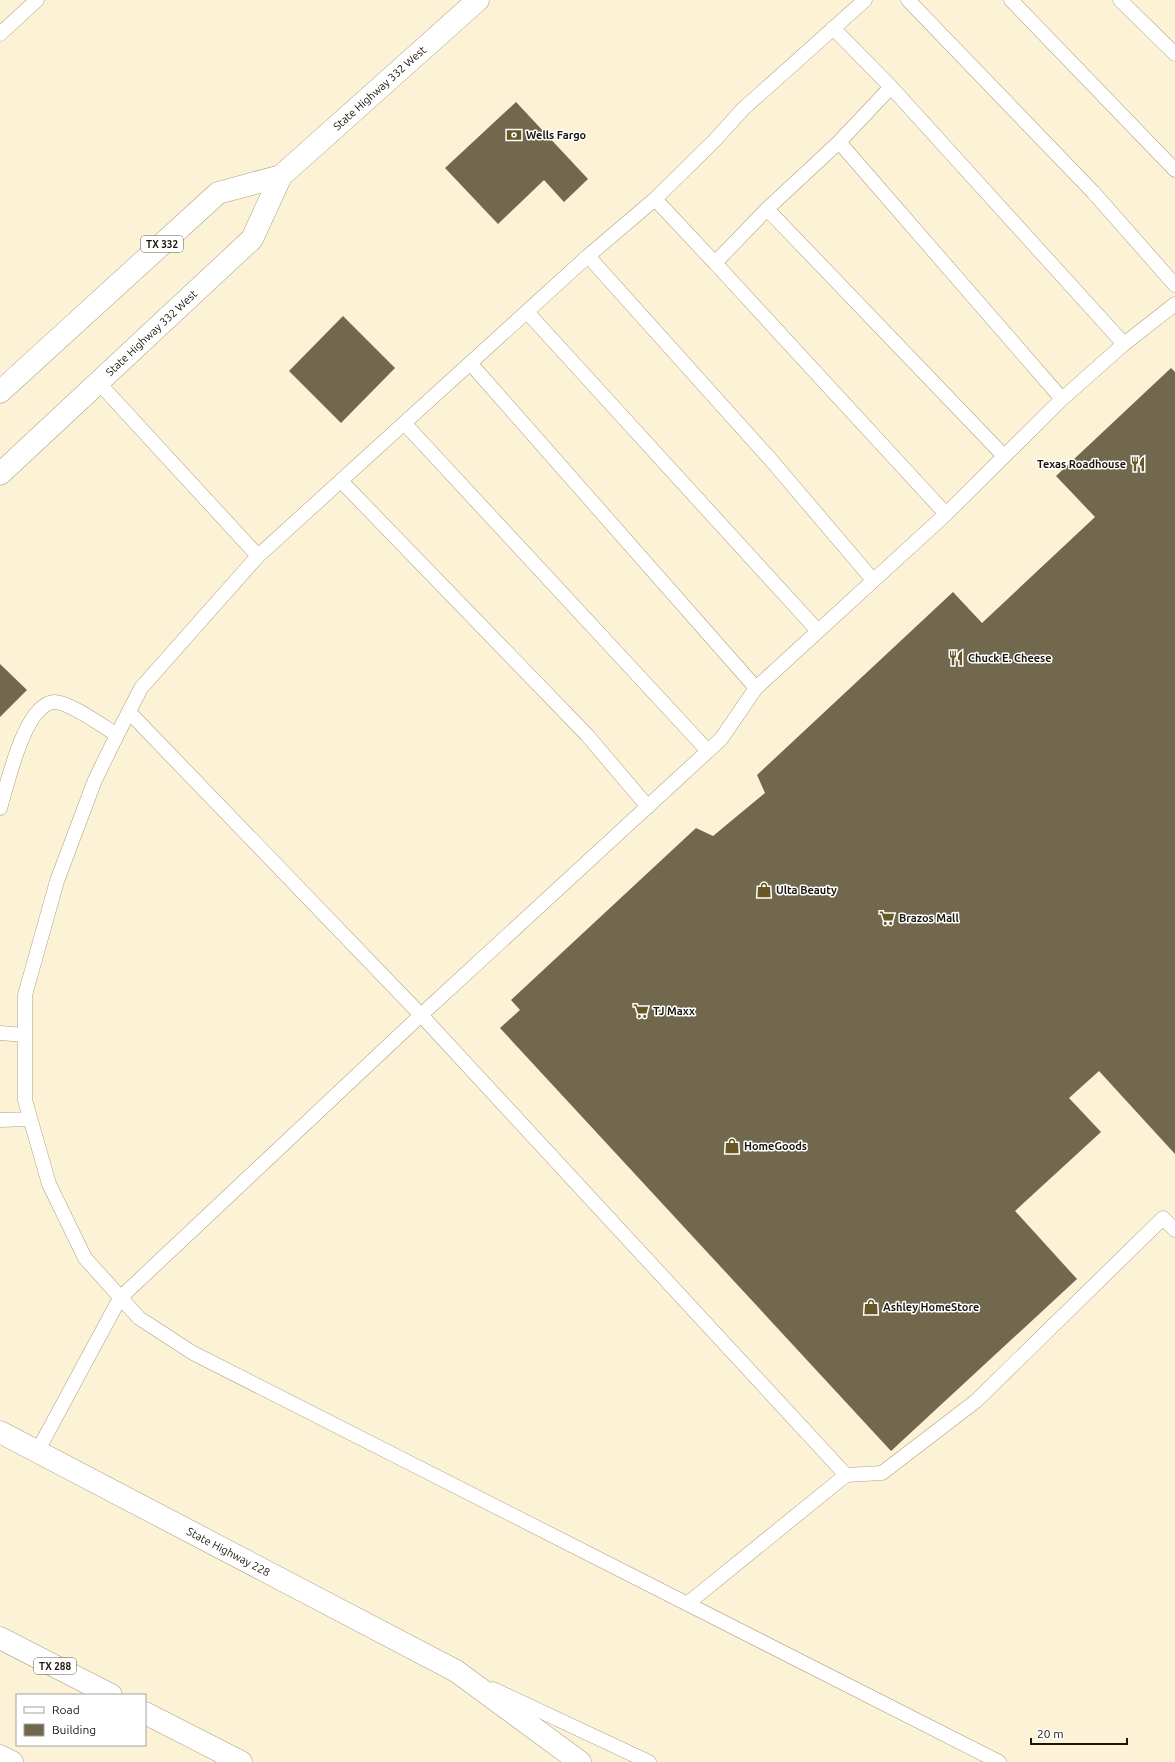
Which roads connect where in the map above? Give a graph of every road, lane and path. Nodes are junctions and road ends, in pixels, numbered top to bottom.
1 (37, 0) edge
2 (478, 0) edge
3 (865, 0) edge
4 (908, 0) edge
5 (1011, 0) edge
6 (1120, 0) edge
7 (833, 28) junction
8 (0, 34) edge
9 (1175, 54) edge
10 (891, 87) junction
11 (839, 142) junction
12 (1175, 170) edge
13 (281, 176) junction
14 (655, 199) junction
15 (767, 210) junction
16 (588, 256) junction
17 (715, 263) junction
18 (1175, 285) edge
19 (1175, 304) edge
20 (527, 312) junction
21 (1124, 344) junction
22 (470, 363) junction
23 (98, 382) junction
24 (0, 392) edge
25 (1062, 399) junction
26 (405, 424) junction
27 (1004, 456) junction
28 (0, 474) edge
29 (341, 481) junction
30 (946, 514) junction
31 (258, 556) junction
32 (873, 580) junction
33 (818, 631) junction
34 (756, 688) junction
35 (129, 712) junction
36 (117, 735) junction
37 (708, 751) junction
38 (648, 806) junction
39 (0, 808) edge
40 (421, 1015) junction
41 (0, 1033) edge
42 (25, 1035) junction
43 (30, 1119) junction
44 (0, 1120) edge
45 (1175, 1230) edge
46 (120, 1298) junction
47 (0, 1432) edge
48 (37, 1452) junction
49 (846, 1475) junction
50 (687, 1604) junction
51 (0, 1638) edge
52 (456, 1671) junction
53 (109, 1694) edge
54 (146, 1714) edge
55 (0, 1756) edge
56 (12, 1762) edge
57 (241, 1762) edge
58 (580, 1762) edge
59 (649, 1762) edge
60 (999, 1762) edge

1 - 8 lane
2 - 13 main road, State Highway 332 West / TX 332
3 - 7 lane
4 - 18 lane
5 - 12 lane
6 - 9 lane
7 - 10 lane
7 - 14 lane
10 - 11 lane
10 - 21 lane
11 - 15 lane
11 - 25 lane
13 - 23 main road, State Highway 332 West / TX 332
13 - 24 main road, State Highway 332 West / TX 332
14 - 16 lane
14 - 17 lane
15 - 17 lane
15 - 27 lane
16 - 20 lane
16 - 32 lane
17 - 30 lane
19 - 21 lane
20 - 22 lane
20 - 33 lane
21 - 25 lane
22 - 26 lane
22 - 34 lane
23 - 28 main road, State Highway 332 West / TX 332
23 - 31 lane
25 - 27 lane
26 - 29 lane
26 - 37 lane
27 - 30 lane
29 - 31 lane
29 - 38 lane
30 - 32 lane
31 - 35 lane
32 - 33 lane
33 - 34 lane
34 - 37 lane
35 - 36 lane
35 - 40 lane
36 - 39 lane
36 - 42 lane
37 - 38 lane
38 - 40 lane
40 - 46 lane
40 - 49 lane
41 - 42 lane
42 - 43 lane
43 - 44 lane
43 - 46 lane
45 - 49 lane
46 - 48 lane
46 - 50 lane
47 - 48 main road, State Highway 228
48 - 52 main road, State Highway 228
49 - 50 lane
50 - 60 lane
51 - 53 main road, TX 288
52 - 58 main road, State Highway 228
52 - 59 lane
54 - 57 main road
55 - 56 main road

